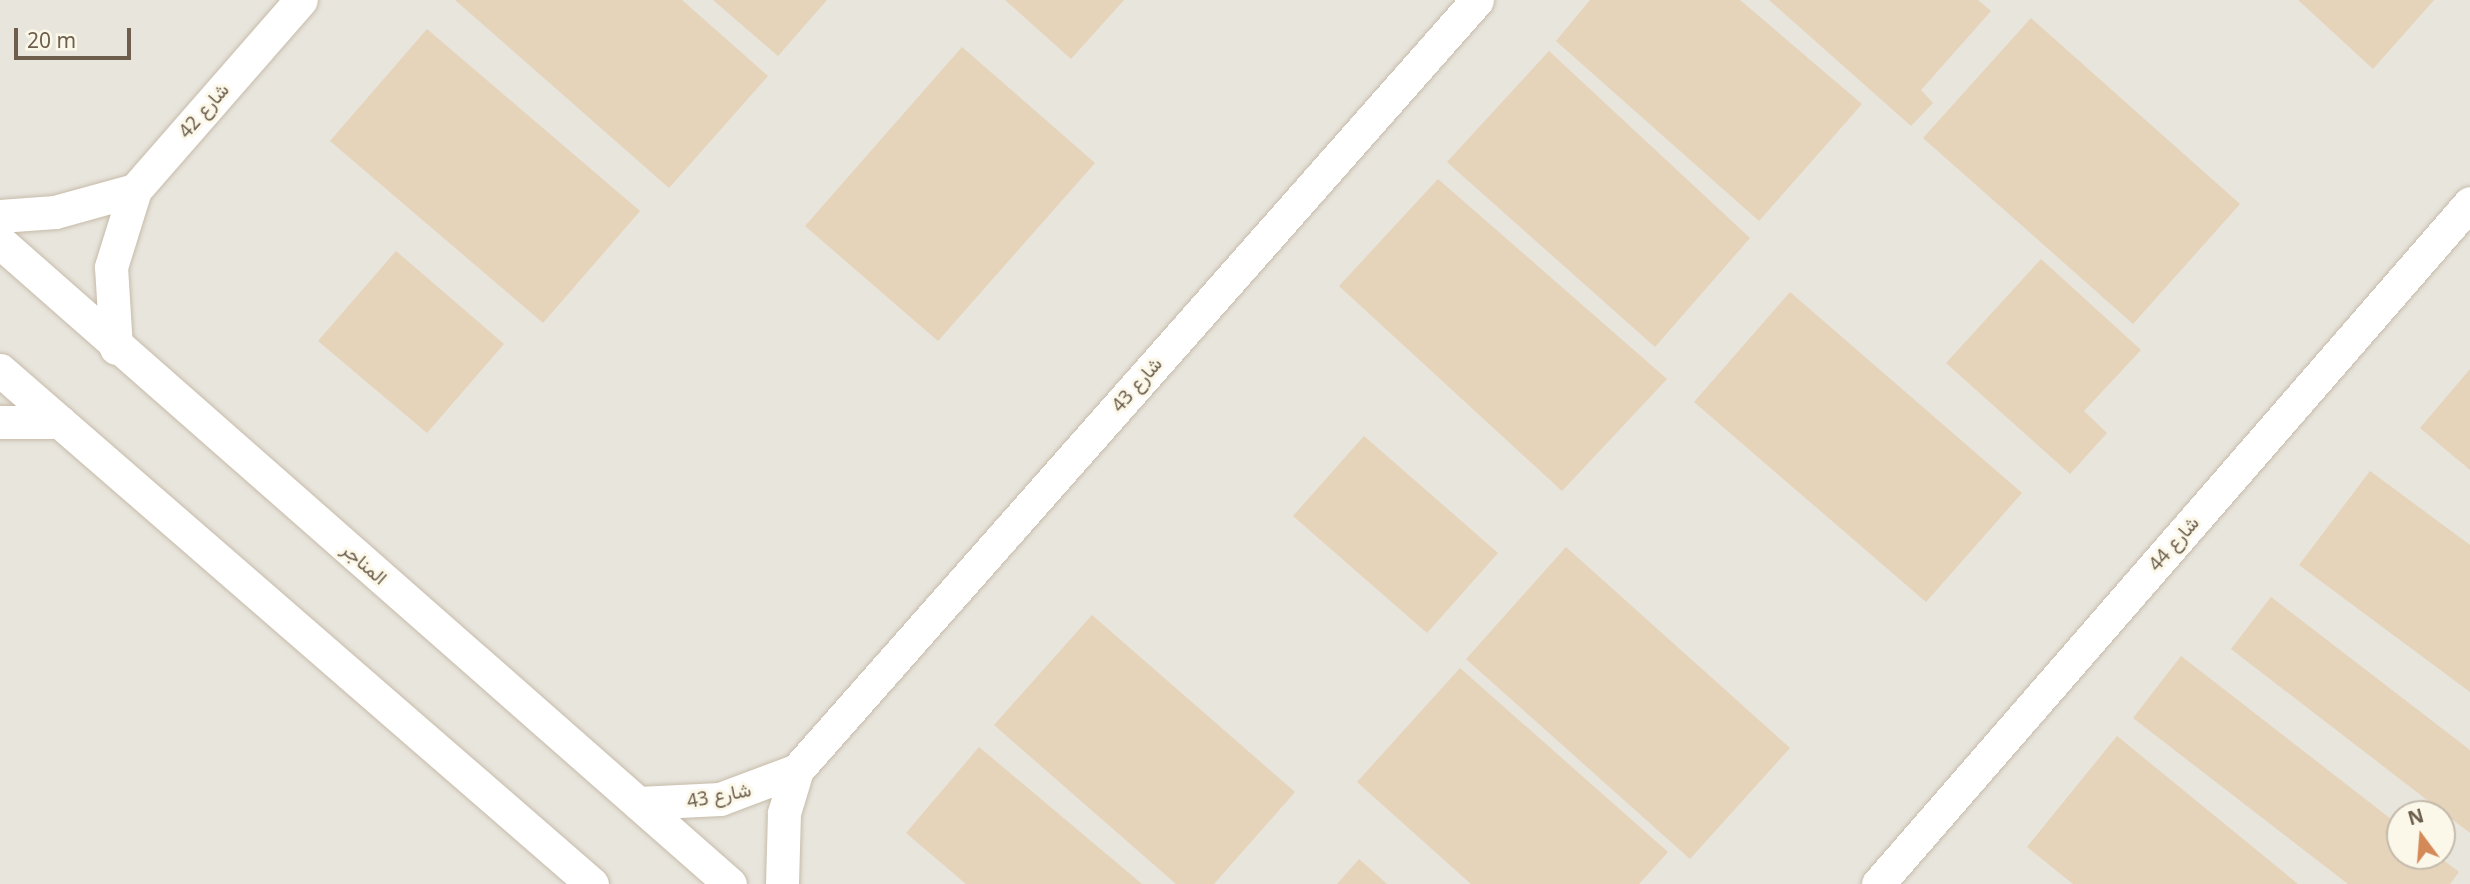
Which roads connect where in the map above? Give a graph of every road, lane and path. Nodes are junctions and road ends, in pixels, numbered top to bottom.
1 (300, 0) edge
2 (1477, 0) edge
3 (135, 190) junction
4 (2470, 203) edge
5 (0, 216) edge
6 (0, 242) edge
7 (116, 348) junction
8 (0, 370) edge
9 (0, 422) edge
10 (60, 422) junction
11 (797, 770) junction
12 (638, 803) junction
13 (583, 879) edge
14 (730, 884) edge
15 (782, 884) edge
16 (1878, 884) edge

1 - 3 street, شارع 42
2 - 11 street, شارع 43
3 - 5 street
3 - 7 street, شارع 42
4 - 16 street, شارع 44
6 - 7 street, المناجر
7 - 12 street, المناجر
8 - 10 street
9 - 10 street
10 - 13 street
11 - 12 street, شارع 43
11 - 15 street, شارع 43
12 - 14 street, المناجر

